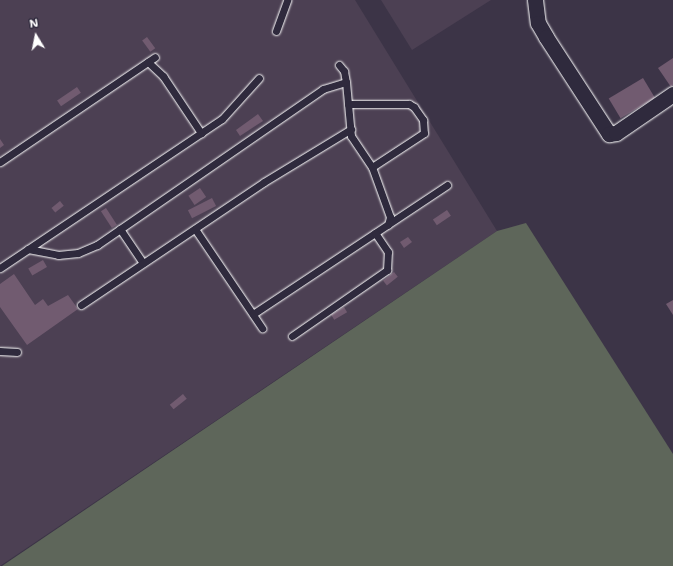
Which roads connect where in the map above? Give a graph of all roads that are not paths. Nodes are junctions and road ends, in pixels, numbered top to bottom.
1 (287, 0) edge
2 (535, 0) edge
3 (276, 31) dead end
4 (155, 56) dead end
5 (148, 62) junction
6 (339, 65) dead end
7 (259, 78) dead end
8 (346, 82) junction
9 (673, 94) edge
10 (348, 104) junction
11 (351, 129) junction
12 (201, 133) junction
13 (0, 162) edge
14 (372, 167) junction
15 (447, 185) dead end
16 (388, 225) junction
17 (120, 229) junction
18 (195, 229) junction
19 (375, 233) junction
20 (28, 250) junction
21 (143, 263) junction
22 (0, 268) edge
23 (81, 305) dead end
24 (253, 314) junction
25 (262, 328) dead end
26 (292, 336) dead end
27 (0, 351) edge
28 (17, 352) dead end

1 - 3 lane
2 - 9 street
4 - 5 lane
5 - 12 lane
5 - 13 lane
6 - 8 lane
7 - 12 lane
8 - 10 lane
8 - 17 lane
10 - 11 lane
10 - 14 lane
11 - 14 lane
11 - 18 lane
12 - 20 lane
14 - 16 lane
15 - 16 lane
16 - 19 lane
17 - 20 lane
17 - 21 lane
18 - 21 lane
18 - 24 lane
19 - 24 lane
19 - 26 lane
20 - 22 lane
21 - 23 lane
24 - 25 lane
27 - 28 lane

